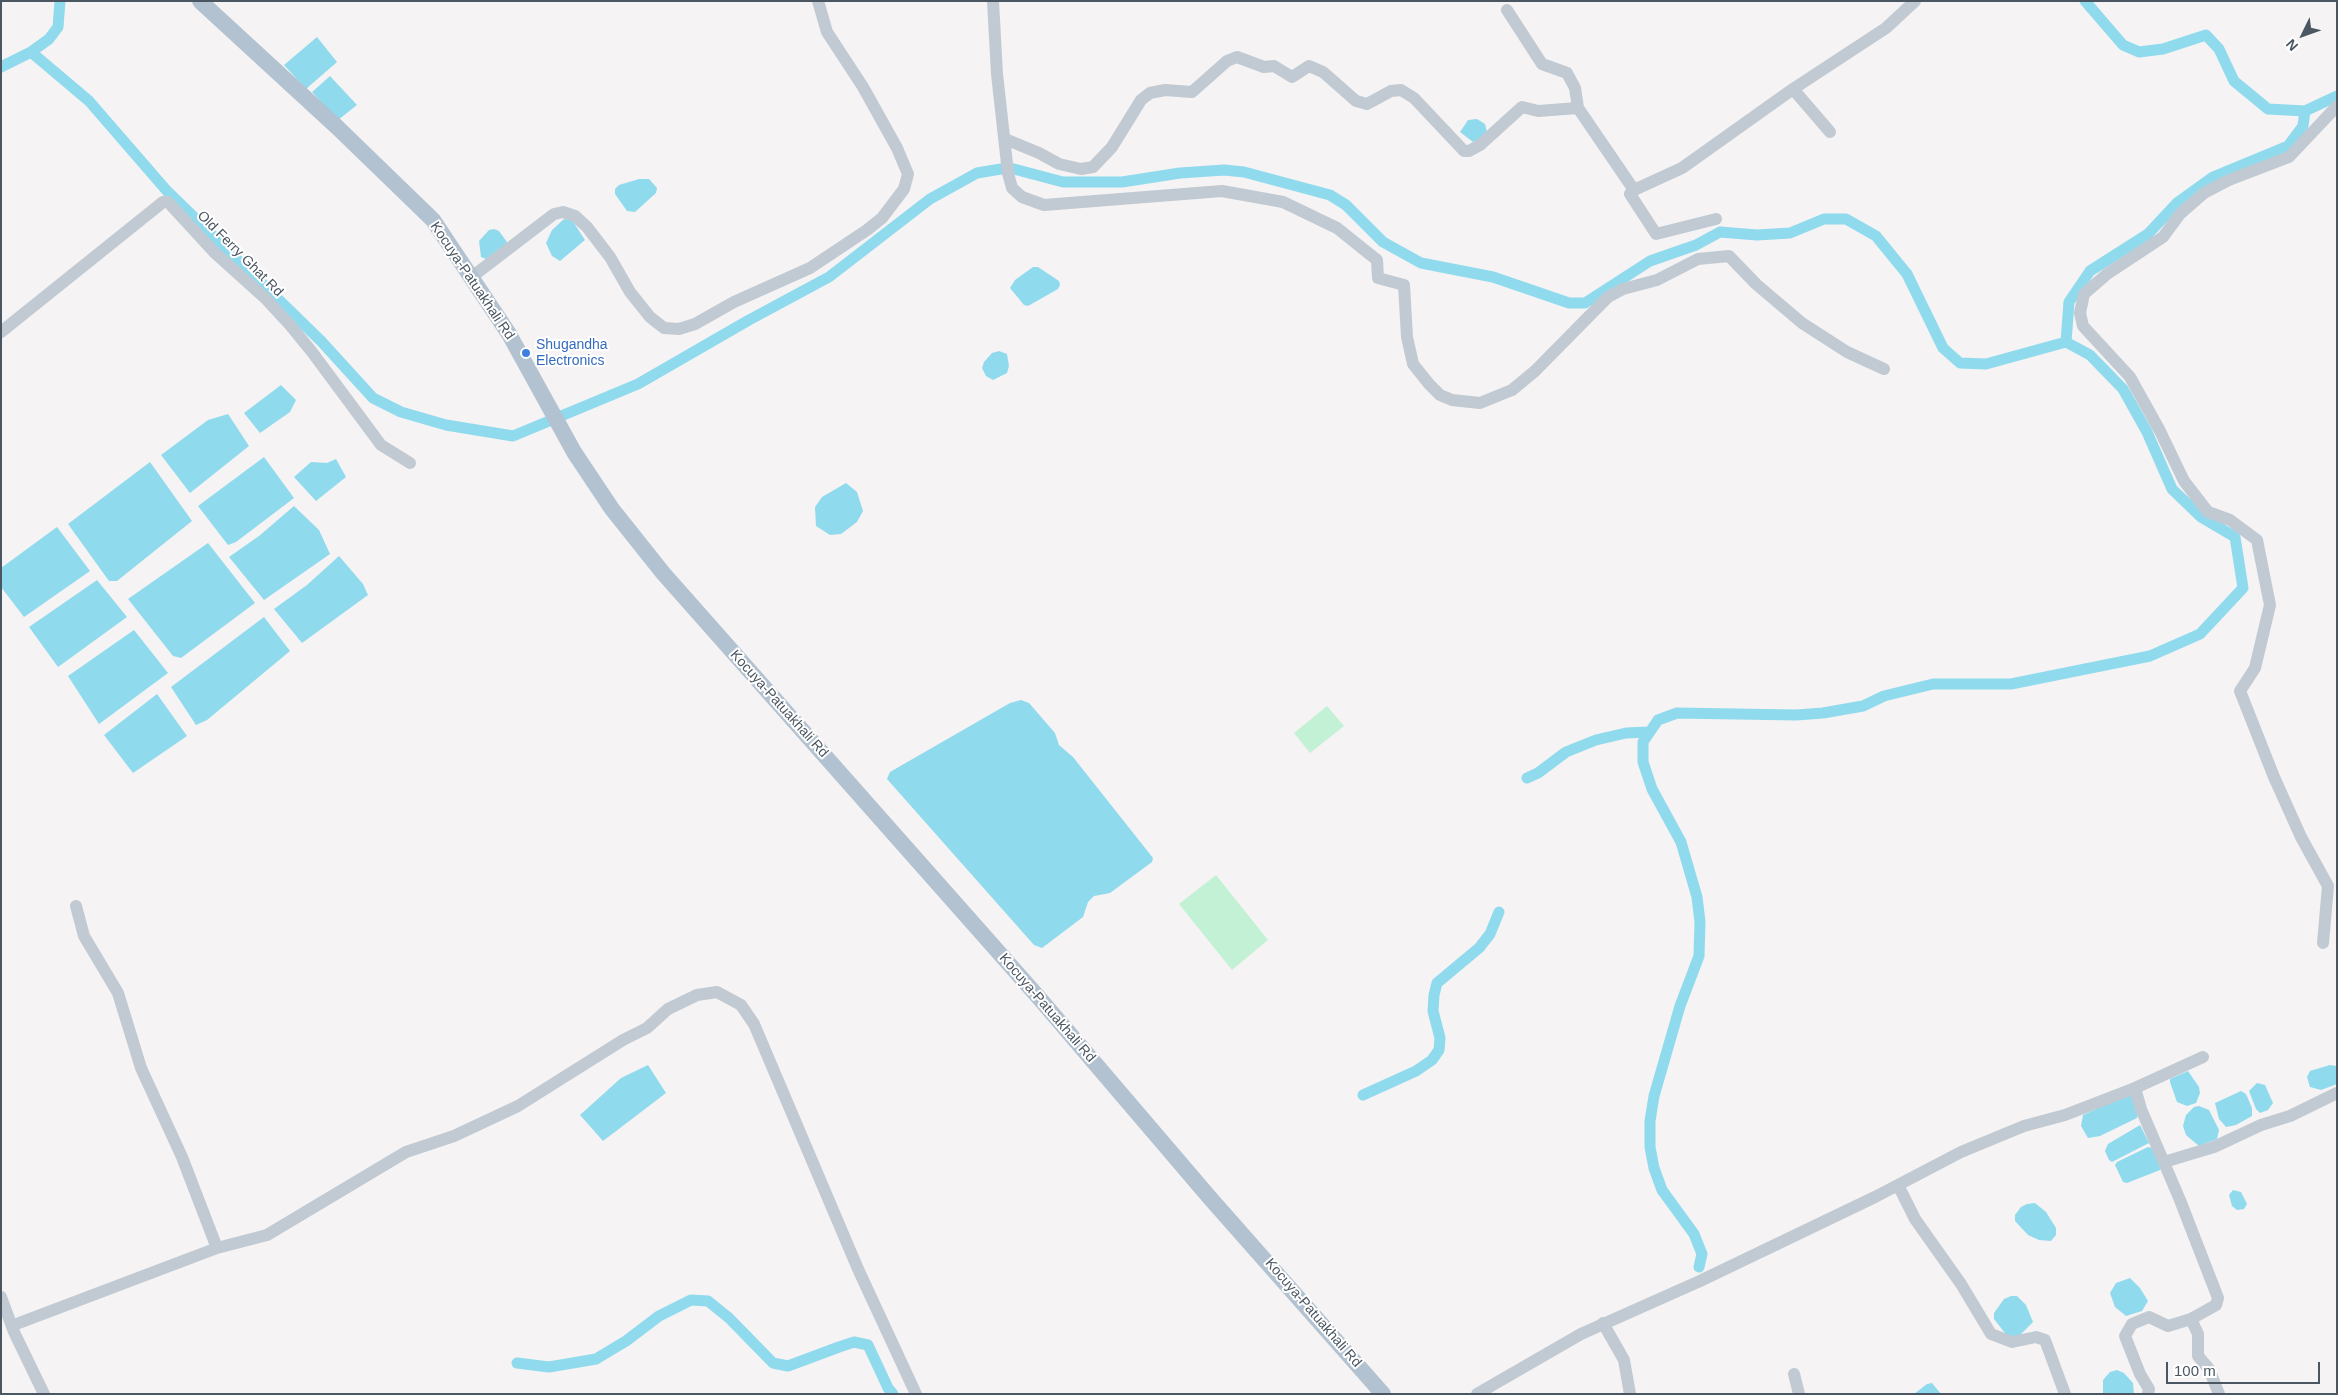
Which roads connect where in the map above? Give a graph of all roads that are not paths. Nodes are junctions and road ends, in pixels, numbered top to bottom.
1 (200, 1) edge
2 (818, 1) edge
3 (993, 1) edge
4 (1915, 1) edge
5 (1507, 10) dead end
6 (1793, 89) junction
7 (2337, 106) edge
8 (1578, 108) junction
9 (1830, 132) dead end
10 (1006, 145) junction
11 (1634, 190) junction
12 (1716, 219) dead end
13 (473, 276) junction
14 (1, 332) edge
15 (1884, 369) dead end
16 (410, 463) dead end
17 (76, 906) dead end
18 (2323, 943) dead end
19 (2203, 1056) dead end
20 (2135, 1088) junction
21 (2337, 1093) edge
22 (2164, 1162) junction
23 (1898, 1185) junction
24 (217, 1248) junction
25 (1, 1297) edge
26 (2192, 1319) junction
27 (19, 1323) dead end
28 (1603, 1323) junction
29 (1794, 1374) dead end
30 (44, 1394) edge
31 (916, 1394) edge
32 (1383, 1394) edge
33 (1477, 1394) edge
34 (1630, 1394) edge
35 (1799, 1394) edge
36 (2065, 1394) edge
37 (2148, 1394) edge
38 (2219, 1394) edge

1 - 13 main road, Kocuya-Patuakhali Rd
2 - 13 street
3 - 10 street
4 - 6 street
5 - 8 street
6 - 9 street
6 - 11 street
7 - 18 street
8 - 10 street
8 - 11 street
10 - 15 street
11 - 12 street
13 - 32 main road, Kocuya-Patuakhali Rd
14 - 16 street, Old Ferry Ghat Rd
17 - 24 street
19 - 20 street
20 - 22 street
20 - 23 street
21 - 22 street
22 - 26 street
23 - 28 street
23 - 36 street
24 - 27 street
24 - 31 street
25 - 30 street
26 - 37 street
26 - 38 street
28 - 33 street
28 - 34 street
29 - 35 street

